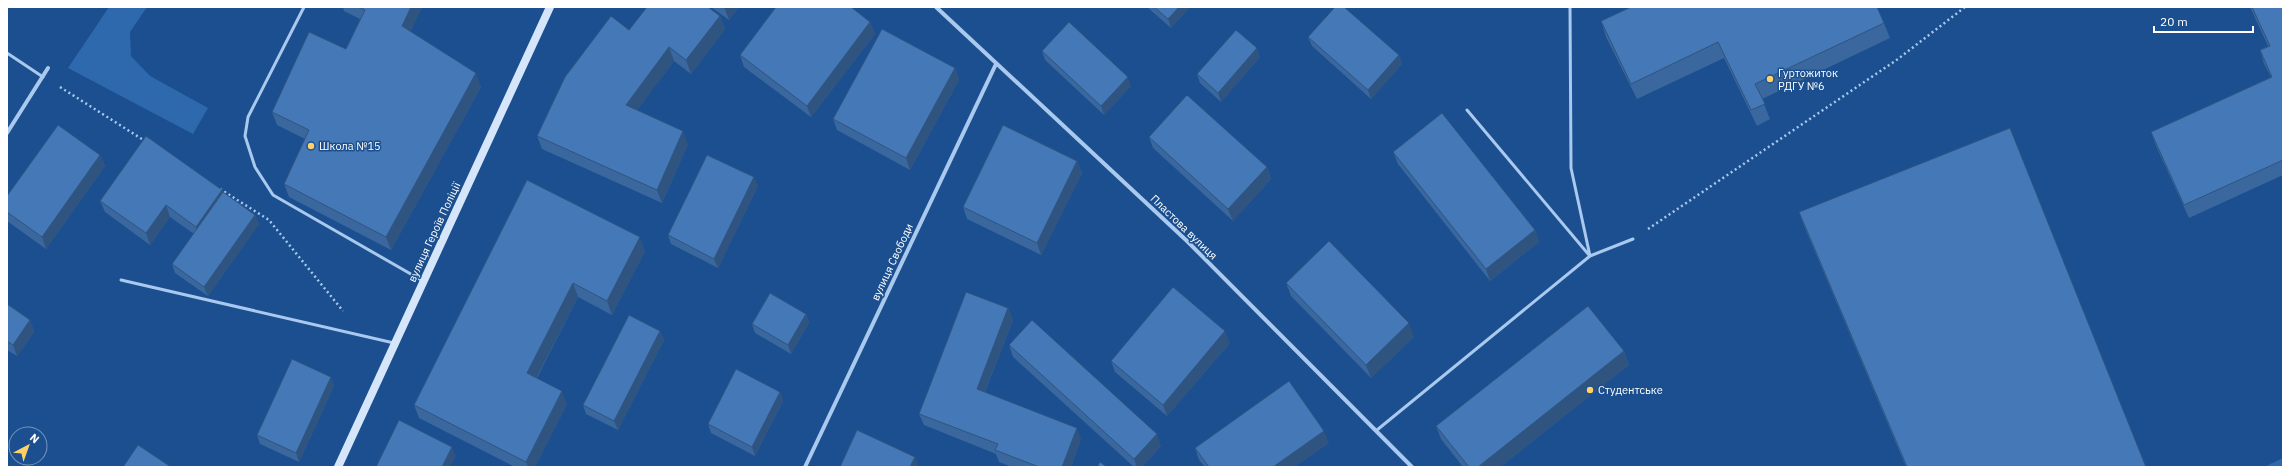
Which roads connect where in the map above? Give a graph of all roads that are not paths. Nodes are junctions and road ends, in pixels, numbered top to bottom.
1 (304, 7) edge
2 (550, 7) edge
3 (936, 7) edge
4 (1570, 7) edge
5 (7, 53) edge
6 (996, 64) junction
7 (48, 68) dead end
8 (43, 77) junction
9 (1467, 110) dead end
10 (7, 133) edge
11 (1633, 239) road end
12 (1590, 256) junction
13 (121, 280) dead end
14 (423, 281) junction
15 (395, 343) junction
16 (1377, 430) junction
17 (338, 467) edge
18 (805, 467) edge
19 (1412, 467) edge

1 - 14 lane
2 - 14 street, вулиця Героїв Поліції
3 - 6 street, Пластова вулиця
4 - 12 lane
5 - 8 lane
6 - 16 street, Пластова вулиця
6 - 18 street, вулиця Свободи
7 - 8 street
8 - 10 street
9 - 12 lane
11 - 12 lane
12 - 16 lane
13 - 15 lane
14 - 15 street, вулиця Героїв Поліції
15 - 17 street, вулиця Героїв Поліції
16 - 19 street, Пластова вулиця

